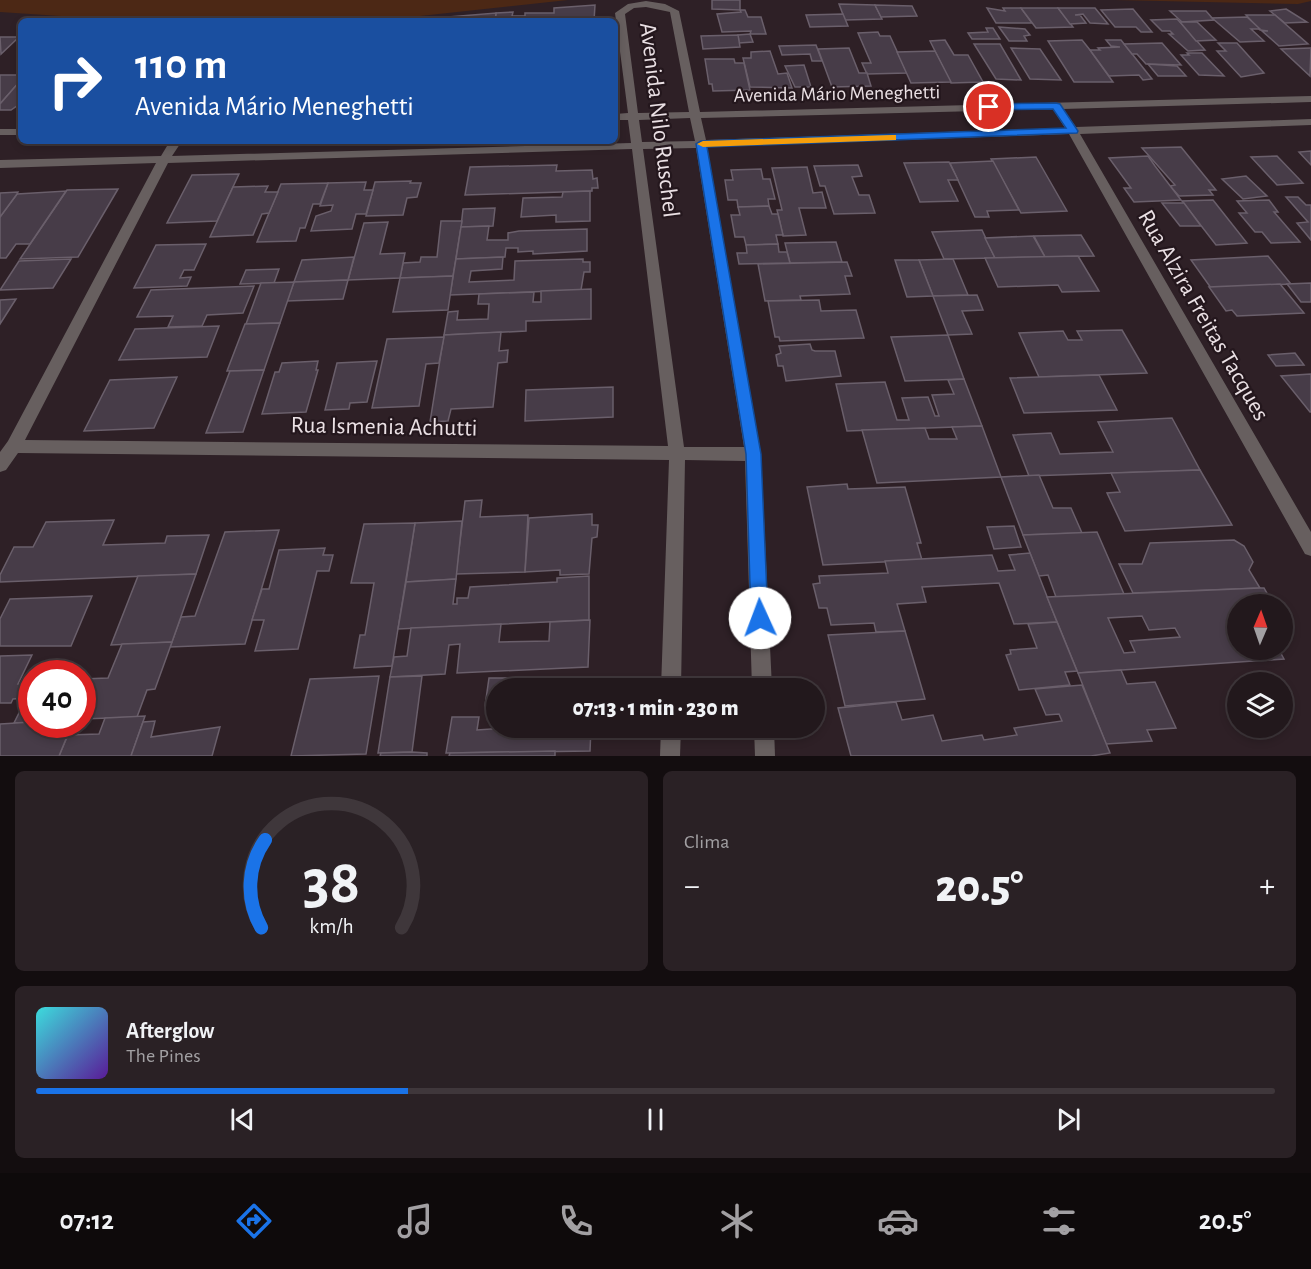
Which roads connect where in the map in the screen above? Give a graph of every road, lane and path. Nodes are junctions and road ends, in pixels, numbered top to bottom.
1 (1311, 99) edge
2 (1056, 106) junction
3 (696, 115) junction
4 (634, 116) junction
5 (618, 117) edge
6 (1311, 122) edge
7 (1073, 131) junction
8 (0, 132) edge
9 (18, 132) edge
10 (174, 144) edge
11 (701, 144) junction
12 (638, 146) junction
13 (163, 161) junction
14 (0, 164) edge
15 (14, 446) junction
16 (677, 453) junction
17 (753, 454) junction
18 (0, 465) edge
19 (1311, 548) edge
20 (671, 678) edge
21 (762, 678) edge
22 (670, 738) edge
23 (764, 738) edge
24 (670, 756) edge
25 (765, 756) edge

1 - 2 street, Avenida Mário Meneghetti
2 - 3 street, Avenida Mário Meneghetti
2 - 7 street, Rua Alzira Freitas Tacques
3 - 4 street, Avenida Mário Meneghetti
3 - 4 street, Avenida Nilo Ruschel
3 - 11 street, Avenida Nilo Ruschel
4 - 5 street, Avenida Mário Meneghetti
4 - 12 street, Avenida Nilo Ruschel
6 - 7 street, Avenida Mário Meneghetti
7 - 11 street, Avenida Mário Meneghetti
7 - 19 street, Rua Alzira Freitas Tacques
8 - 9 street
10 - 13 street
11 - 12 street, Avenida Mário Meneghetti
11 - 17 street, Avenida Nilo Ruschel
12 - 13 street, Avenida Mário Meneghetti
12 - 16 street, Avenida Nilo Ruschel
13 - 14 street, Avenida Mário Meneghetti
13 - 15 street
15 - 16 street, Rua Ismenia Achutti
15 - 18 street
16 - 17 street, Rua Ismenia Achutti
16 - 20 street, Avenida Nilo Ruschel
17 - 21 street, Avenida Nilo Ruschel
22 - 24 street
23 - 25 street

